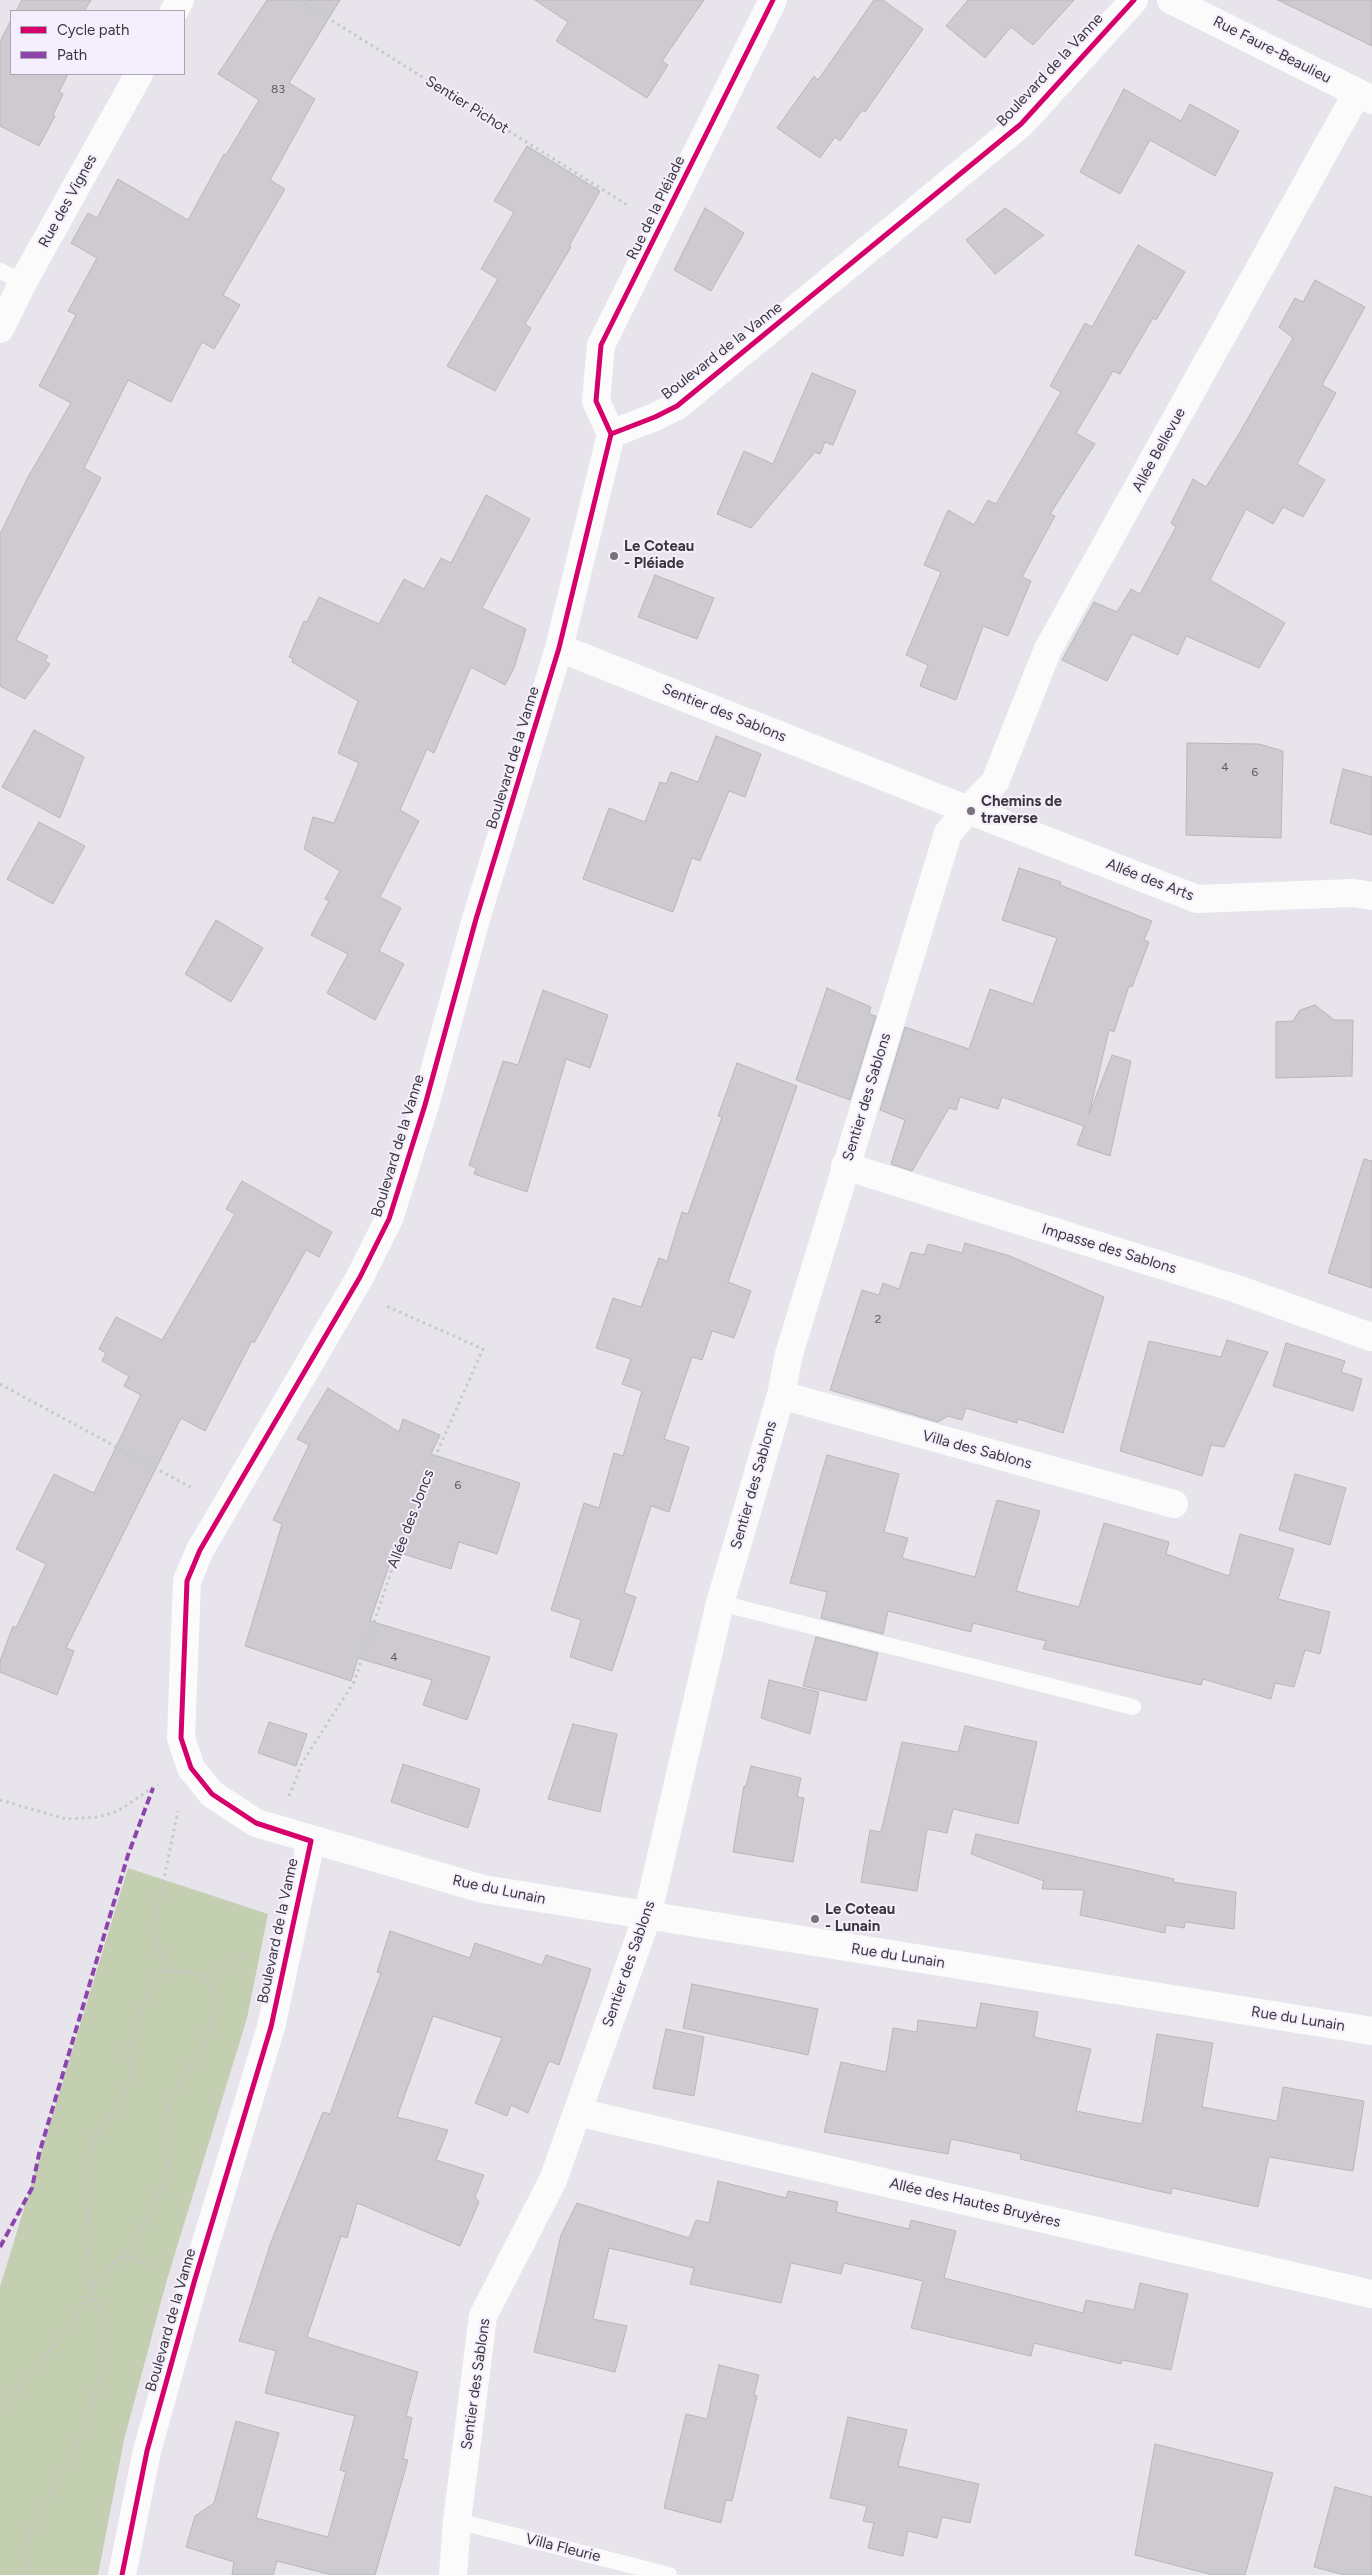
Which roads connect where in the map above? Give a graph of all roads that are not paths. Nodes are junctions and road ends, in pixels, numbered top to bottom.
1 (773, 0) edge
2 (1134, 0) edge
3 (1172, 0) edge
4 (138, 75) edge
5 (1365, 96) edge
6 (11, 277) edge
7 (0, 329) edge
8 (611, 434) junction
9 (572, 653) dead end
10 (968, 810) junction
11 (1372, 896) edge
12 (845, 1166) junction
13 (1371, 1337) edge
14 (781, 1395) junction
15 (1174, 1504) dead end
16 (720, 1602) junction
17 (1133, 1707) dead end
18 (311, 1840) junction
19 (647, 1917) junction
20 (1372, 2031) edge
21 (577, 2112) junction
22 (1372, 2294) edge
23 (457, 2521) junction
24 (122, 2575) edge
25 (453, 2575) edge
26 (669, 2575) edge

1 - 8 street, Rue de la Pléiade
2 - 8 street, Boulevard de la Vanne
3 - 5 street, Rue Faure-Beaulieu
4 - 6 street, Rue des Vignes
5 - 10 street, Allée Bellevue
6 - 7 street, Rue des Vignes
8 - 18 street, Boulevard de la Vanne
9 - 10 street, Sentier des Sablons
10 - 11 street, Allée des Arts
10 - 12 street, Sentier des Sablons
12 - 13 street, Impasse des Sablons
12 - 14 street, Sentier des Sablons
14 - 15 street, Villa des Sablons
14 - 16 street, Sentier des Sablons
16 - 17 lane
16 - 19 street, Sentier des Sablons
18 - 19 street, Rue du Lunain
18 - 24 street, Boulevard de la Vanne
19 - 20 street, Rue du Lunain
19 - 21 street, Sentier des Sablons
21 - 22 street, Allée des Hautes Bruyères
21 - 23 street, Sentier des Sablons
23 - 25 street, Sentier des Sablons
23 - 26 lane, Villa Fleurie

